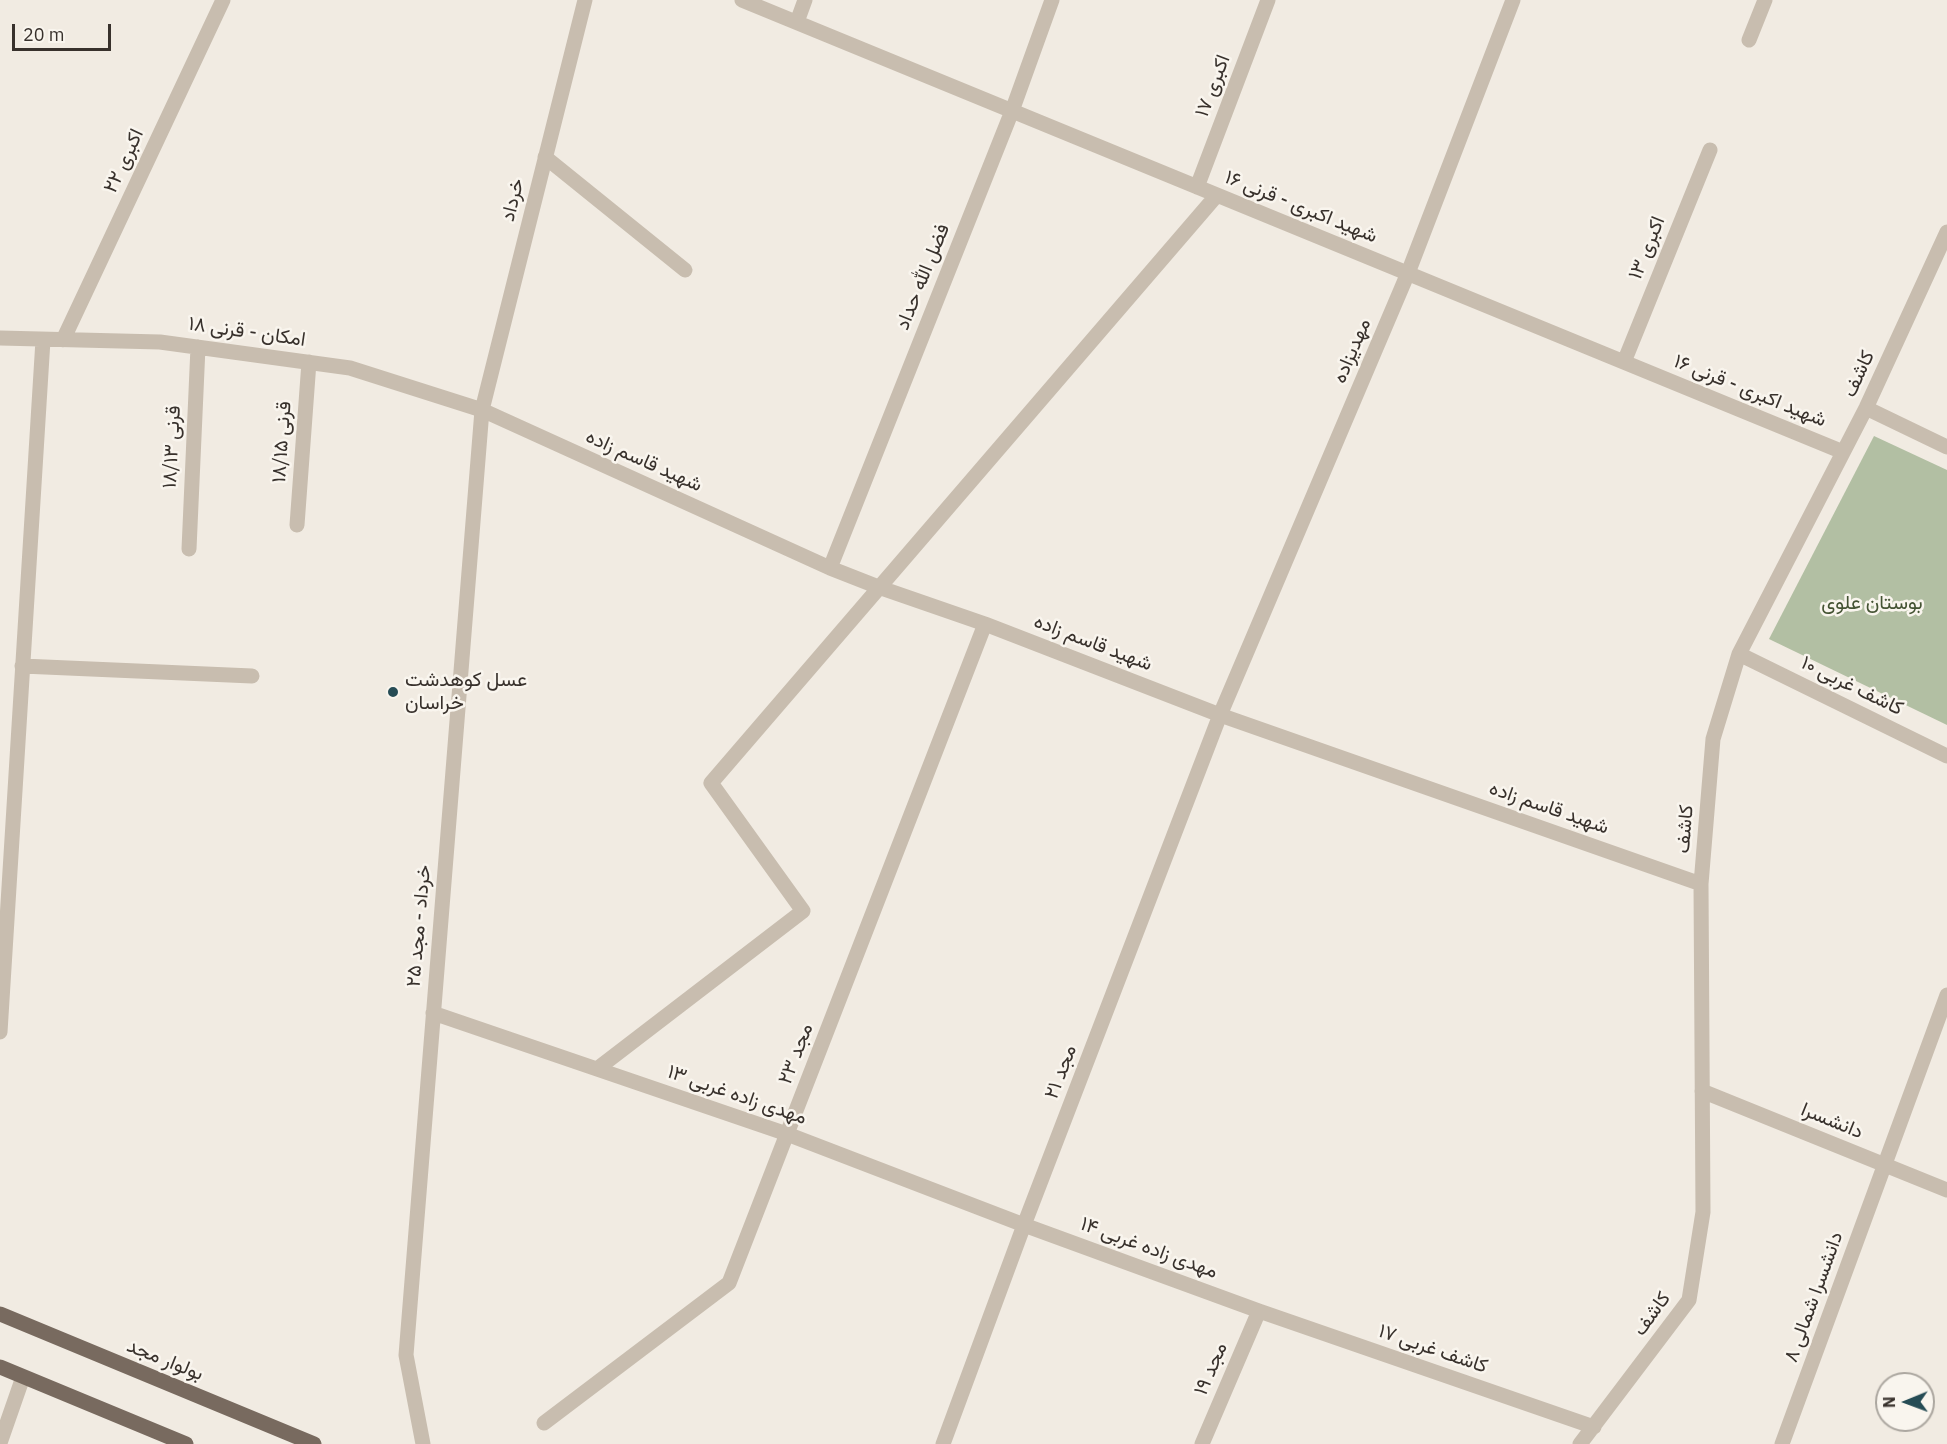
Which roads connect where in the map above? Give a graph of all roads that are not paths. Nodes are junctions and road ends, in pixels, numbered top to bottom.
1 (223, 0) edge
2 (585, 0) edge
3 (742, 0) edge
4 (805, 0) edge
5 (1052, 0) edge
6 (1268, 0) edge
7 (1513, 0) edge
8 (1765, 0) edge
9 (797, 22) junction
10 (1749, 40) dead end
11 (1012, 111) junction
12 (1710, 150) dead end
13 (545, 157) junction
14 (1197, 187) junction
15 (1217, 195) junction
16 (1947, 232) edge
17 (685, 270) dead end
18 (1408, 273) junction
19 (0, 338) edge
20 (43, 340) junction
21 (63, 340) junction
22 (198, 347) junction
23 (309, 362) junction
24 (1624, 362) junction
25 (1866, 408) junction
26 (482, 410) junction
27 (1947, 447) edge
28 (1843, 452) junction
29 (297, 525) dead end
30 (189, 549) dead end
31 (830, 568) junction
32 (880, 588) junction
33 (985, 624) junction
34 (1739, 654) junction
35 (22, 666) junction
36 (252, 676) dead end
37 (1220, 715) junction
38 (1947, 756) edge
39 (1701, 884) junction
40 (1947, 994) edge
41 (433, 1013) junction
42 (0, 1032) edge
43 (597, 1069) junction
44 (1702, 1091) junction
45 (787, 1134) junction
46 (1885, 1165) junction
47 (1947, 1190) edge
48 (1024, 1225) junction
49 (1259, 1311) junction
50 (0, 1314) edge
51 (0, 1367) edge
52 (23, 1377) junction
53 (544, 1423) dead end
54 (1594, 1427) junction
55 (0, 1443) edge
56 (186, 1444) edge
57 (314, 1444) edge
58 (423, 1444) edge
59 (943, 1444) edge
60 (1202, 1444) edge
61 (1580, 1444) edge
62 (1782, 1444) edge

1 - 21 street, اکبری ۲۲
2 - 13 street, خرداد
3 - 9 street, شهید اکبری - قرنی ۱۶
4 - 9 street
5 - 11 street, فضل الله حداد
6 - 14 street, اکبری ۱۷
7 - 18 street, مهدیزاده
8 - 10 street
9 - 11 street, شهید اکبری - قرنی ۱۶
11 - 14 street, شهید اکبری - قرنی ۱۶
11 - 31 street, فضل الله حداد
12 - 24 street, اکبری ۱۳
13 - 17 street
13 - 26 street, خرداد
14 - 15 street, شهید اکبری - قرنی ۱۶
15 - 18 street, شهید اکبری - قرنی ۱۶
15 - 32 street
16 - 25 street, کاشف
18 - 24 street, شهید اکبری - قرنی ۱۶
18 - 37 street, مهدیزاده
19 - 20 street, امکان - قرنی ۱۸
20 - 21 street, امکان - قرنی ۱۸
20 - 35 street
21 - 22 street, امکان - قرنی ۱۸
22 - 23 street, امکان - قرنی ۱۸
22 - 30 street, قرنی ۱۸/۱۳
23 - 26 street, امکان - قرنی ۱۸
23 - 29 street, قرنی ۱۸/۱۵
24 - 28 street, شهید اکبری - قرنی ۱۶
25 - 27 street
25 - 28 street, کاشف
26 - 31 street, شهید قاسم زاده
26 - 41 street, خرداد - مجد ۲۵
28 - 34 street, کاشف
31 - 32 street, شهید قاسم زاده
32 - 33 street, شهید قاسم زاده
32 - 43 street
33 - 37 street, شهید قاسم زاده
33 - 45 street, مجد ۲۳
34 - 38 street, کاشف غربی ۱۰
34 - 39 street, کاشف
35 - 36 street
35 - 42 street
37 - 39 street, شهید قاسم زاده
37 - 48 street, مجد ۲۱
39 - 44 street, کاشف
40 - 46 street
41 - 43 street, مهدی زاده غربی ۱۳
41 - 58 street, خرداد - مجد ۲۵
43 - 45 street, مهدی زاده غربی ۱۳
44 - 46 street, دانشسرا
44 - 54 street, کاشف
45 - 48 street, مهدی زاده غربی ۱۳
45 - 53 street, مجد ۲۳
46 - 47 street, دانشسرا
46 - 62 street, دانشسرا شمالی ۸
48 - 49 street, مهدی زاده غربی ۱۴
48 - 59 street, مجد ۲۱
49 - 54 street, کاشف غربی ۱۷
49 - 60 street, مجد ۱۹
50 - 57 main road, بولوار مجد
51 - 52 main road
52 - 55 street
52 - 56 main road
54 - 61 street, کاشف

